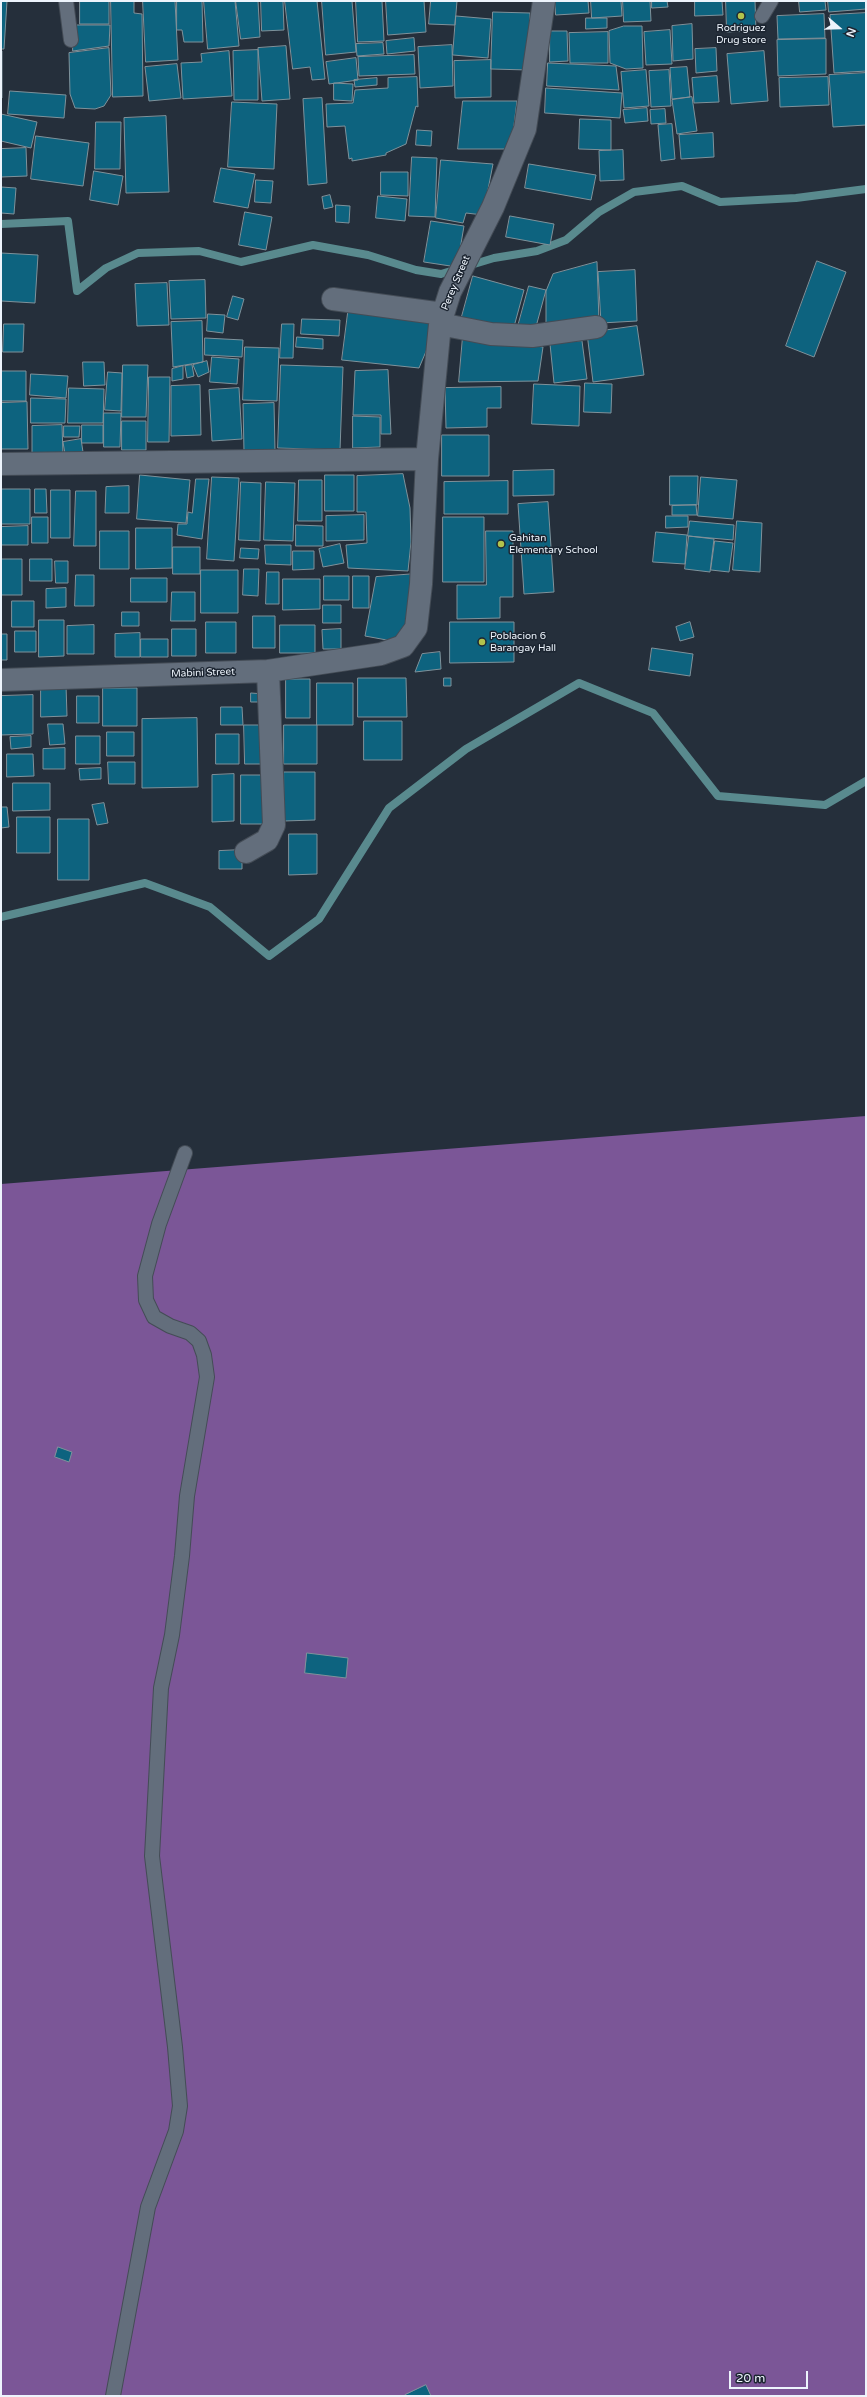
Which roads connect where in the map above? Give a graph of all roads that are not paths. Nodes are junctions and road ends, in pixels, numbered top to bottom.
1 (66, 1) edge
2 (544, 1) edge
3 (771, 1) edge
4 (762, 16) dead end
5 (71, 40) dead end
6 (333, 299) dead end
7 (442, 319) junction
8 (596, 327) dead end
9 (427, 460) junction
10 (1, 464) edge
11 (403, 646) joint
12 (268, 670) junction
13 (1, 680) edge
14 (246, 852) dead end
15 (185, 1152) dead end
16 (113, 2396) edge

1 - 5 lane
2 - 7 street, Perey Street
3 - 4 lane
6 - 7 street
7 - 8 street
7 - 9 street, Perey Street
9 - 10 street
9 - 11 street, Perey Street
11 - 12 street, Mabini Street
12 - 13 street, Mabini Street
12 - 14 street
15 - 16 lane

